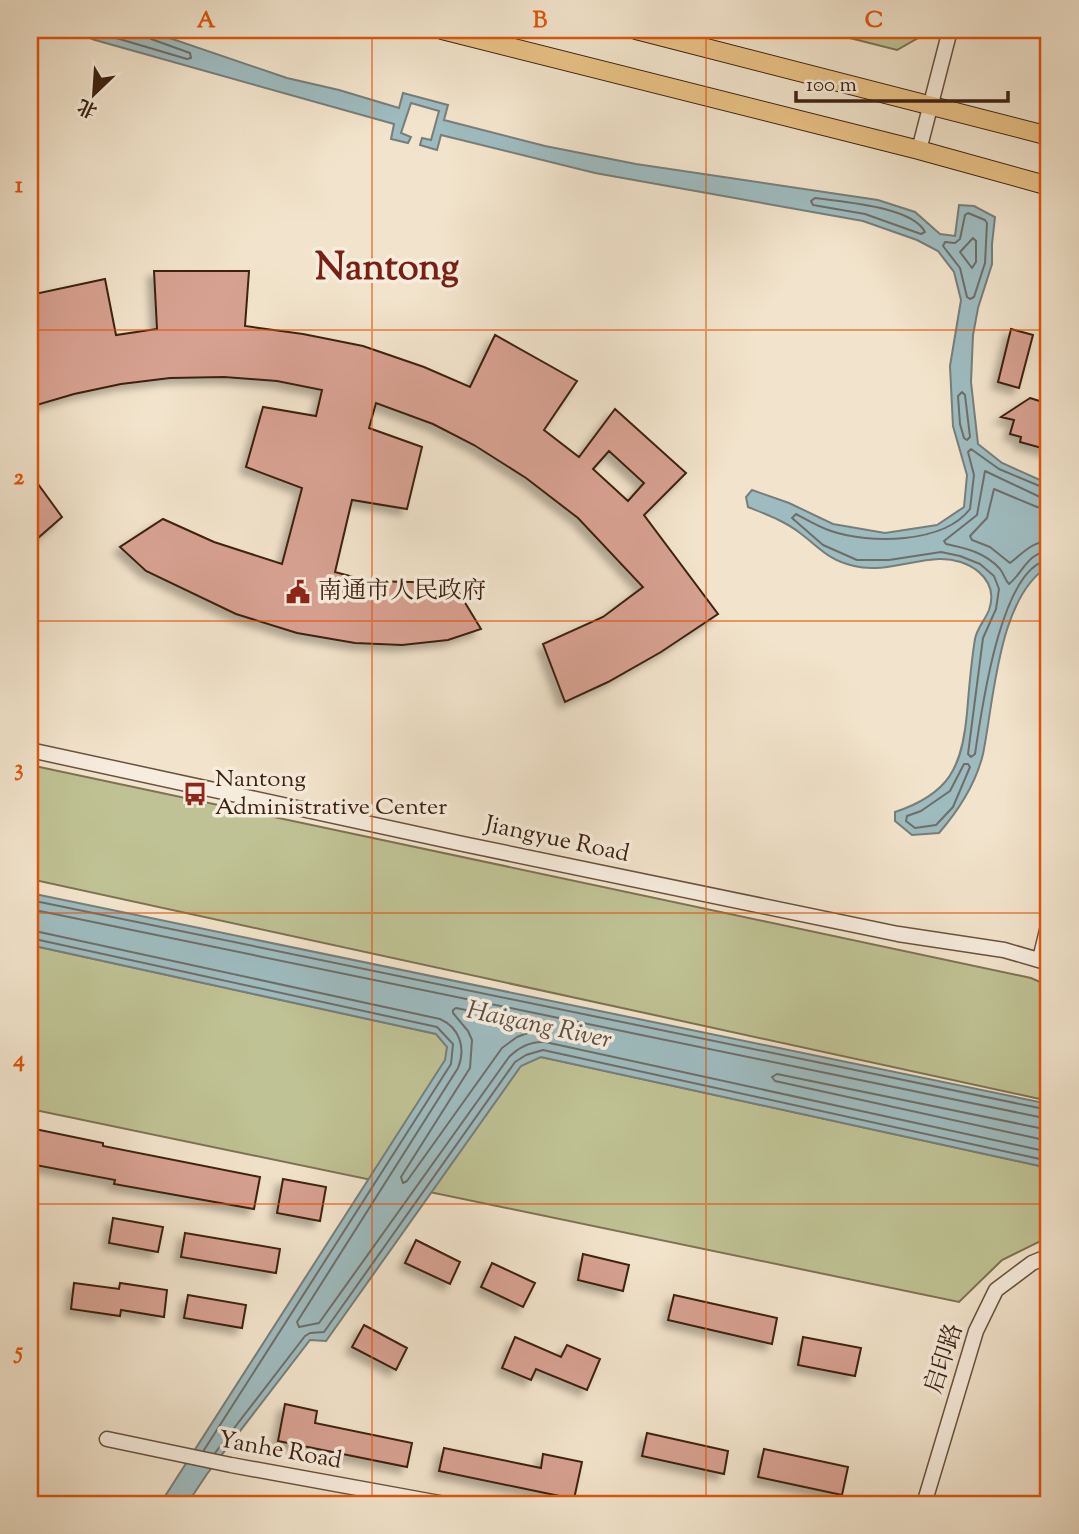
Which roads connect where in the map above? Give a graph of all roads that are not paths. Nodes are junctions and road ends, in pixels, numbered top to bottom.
1 (442, 30) edge
2 (636, 30) edge
3 (950, 30) edge
4 (930, 106) junction
5 (1049, 136) edge
6 (919, 150) junction
7 (1049, 186) edge
8 (30, 750) edge
9 (1049, 922) edge
10 (1044, 961) edge
11 (1049, 1256) edge
12 (107, 1439) dead end
13 (446, 1504) edge
14 (924, 1504) edge

1 - 6 main road
2 - 4 main road
3 - 4 street
4 - 5 main road
4 - 6 street
6 - 7 main road
8 - 10 street, Jiangyue Road
9 - 10 street, Jiangyue Road
11 - 14 street, 启印路
12 - 13 street, Yanhe Road

